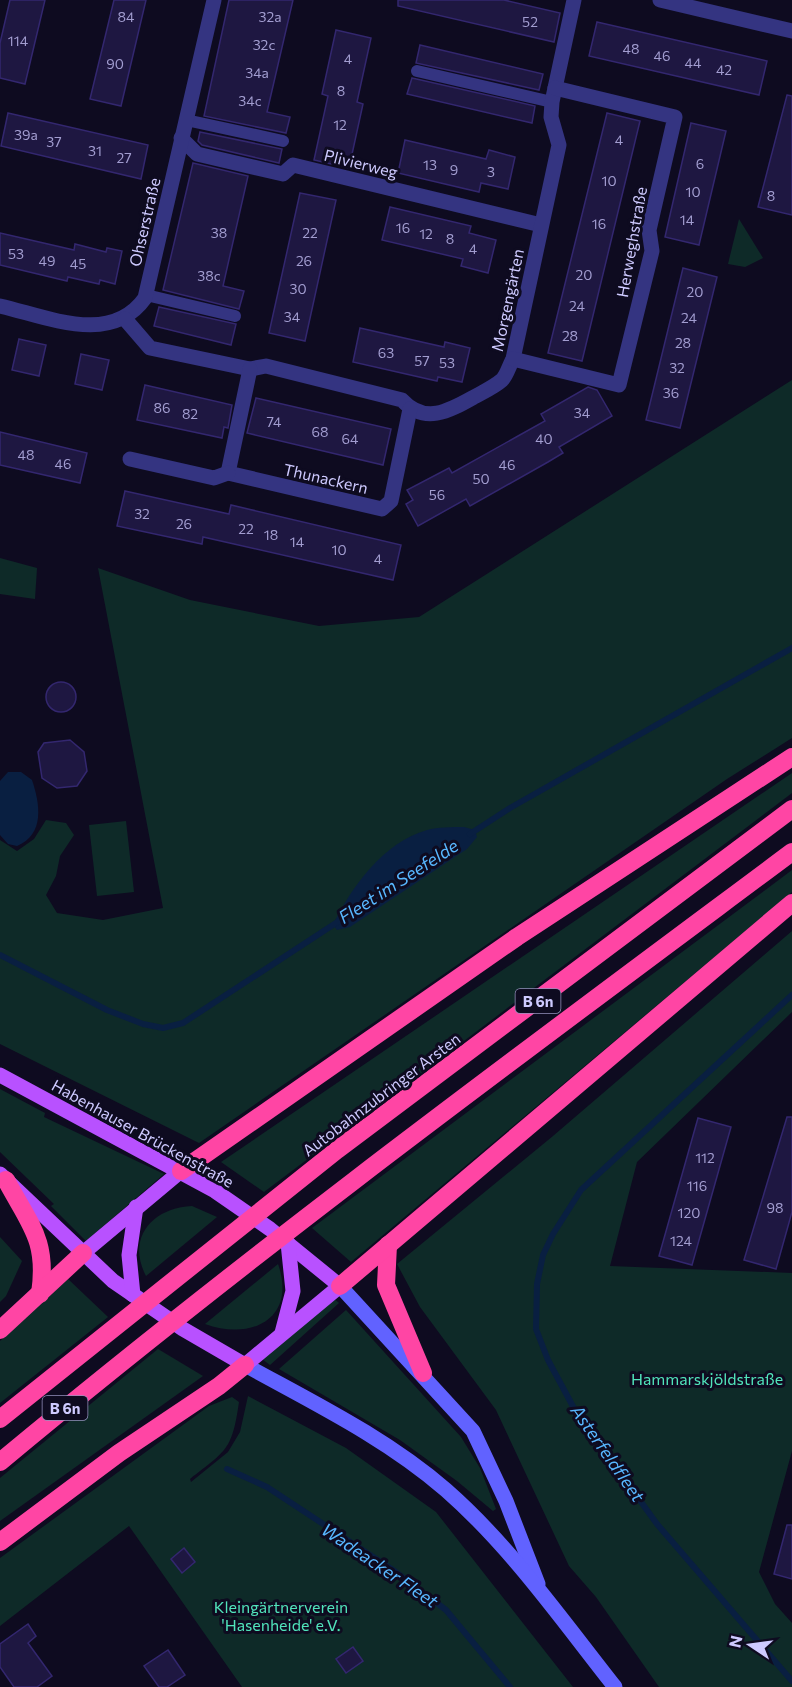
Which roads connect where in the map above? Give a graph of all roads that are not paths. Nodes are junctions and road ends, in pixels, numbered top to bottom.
1 (214, 0) edge
2 (574, 0) edge
3 (660, 0) edge
4 (792, 31) edge
5 (417, 71) dead end
6 (554, 95) junction
7 (186, 120) junction
8 (182, 138) junction
9 (283, 141) dead end
10 (541, 225) junction
11 (146, 296) junction
12 (0, 306) edge
13 (235, 316) dead end
14 (124, 320) junction
15 (513, 359) junction
16 (250, 369) junction
17 (410, 408) junction
18 (129, 459) dead end
19 (228, 473) junction
20 (792, 756) edge
21 (792, 809) edge
22 (792, 852) edge
23 (792, 903) edge
24 (0, 1075) edge
25 (182, 1171) junction
26 (3, 1177) edge
27 (136, 1207) junction
28 (37, 1220) junction
29 (288, 1243) junction
30 (388, 1245) junction
31 (83, 1253) junction
32 (340, 1286) junction
33 (40, 1293) junction
34 (133, 1295) junction
35 (0, 1330) edge
36 (282, 1333) junction
37 (245, 1365) junction
38 (423, 1373) junction
39 (0, 1419) edge
40 (0, 1462) edge
41 (0, 1542) edge
42 (542, 1593) junction
43 (615, 1687) edge

1 - 7 street, Ohserstraße
2 - 6 street, Morgengärten
3 - 4 street
5 - 6 lane
6 - 10 street, Morgengärten
6 - 15 street, Herweghstraße
7 - 8 street, Ohserstraße
7 - 9 lane
8 - 10 street, Plivierweg
8 - 11 street, Ohserstraße
10 - 15 street, Morgengärten
11 - 13 lane
11 - 14 street, Ohserstraße
12 - 14 street
14 - 16 street, Morgengärten
15 - 17 street, Morgengärten
16 - 17 street, Morgengärten
16 - 19 street
17 - 19 street, Thunackern
18 - 19 street, Thunackern
20 - 25 highway
21 - 39 highway, Autobahnzubringer Arsten / B 6n
22 - 40 highway, B 6n
23 - 30 highway
24 - 25 main road, Habenhauser Brückenstraße
25 - 27 main road
25 - 29 main road, Habenhauser Brückenstraße
26 - 28 highway
27 - 31 main road
27 - 34 main road
28 - 31 main road, Habenhauser Brückenstraße
28 - 33 highway
29 - 32 main road, Habenhauser Brückenstraße
29 - 36 main road
30 - 32 highway
30 - 38 highway
31 - 33 highway
31 - 34 main road, Habenhauser Brückenstraße
32 - 36 main road
32 - 38 main road, Habenhauser Brückenstraße
33 - 35 highway
34 - 37 main road, Habenhauser Brückenstraße
36 - 37 main road
37 - 41 highway
37 - 42 main road, Habenhauser Brückenstraße
38 - 42 main road, Habenhauser Brückenstraße
42 - 43 main road, Habenhauser Brückenstraße

